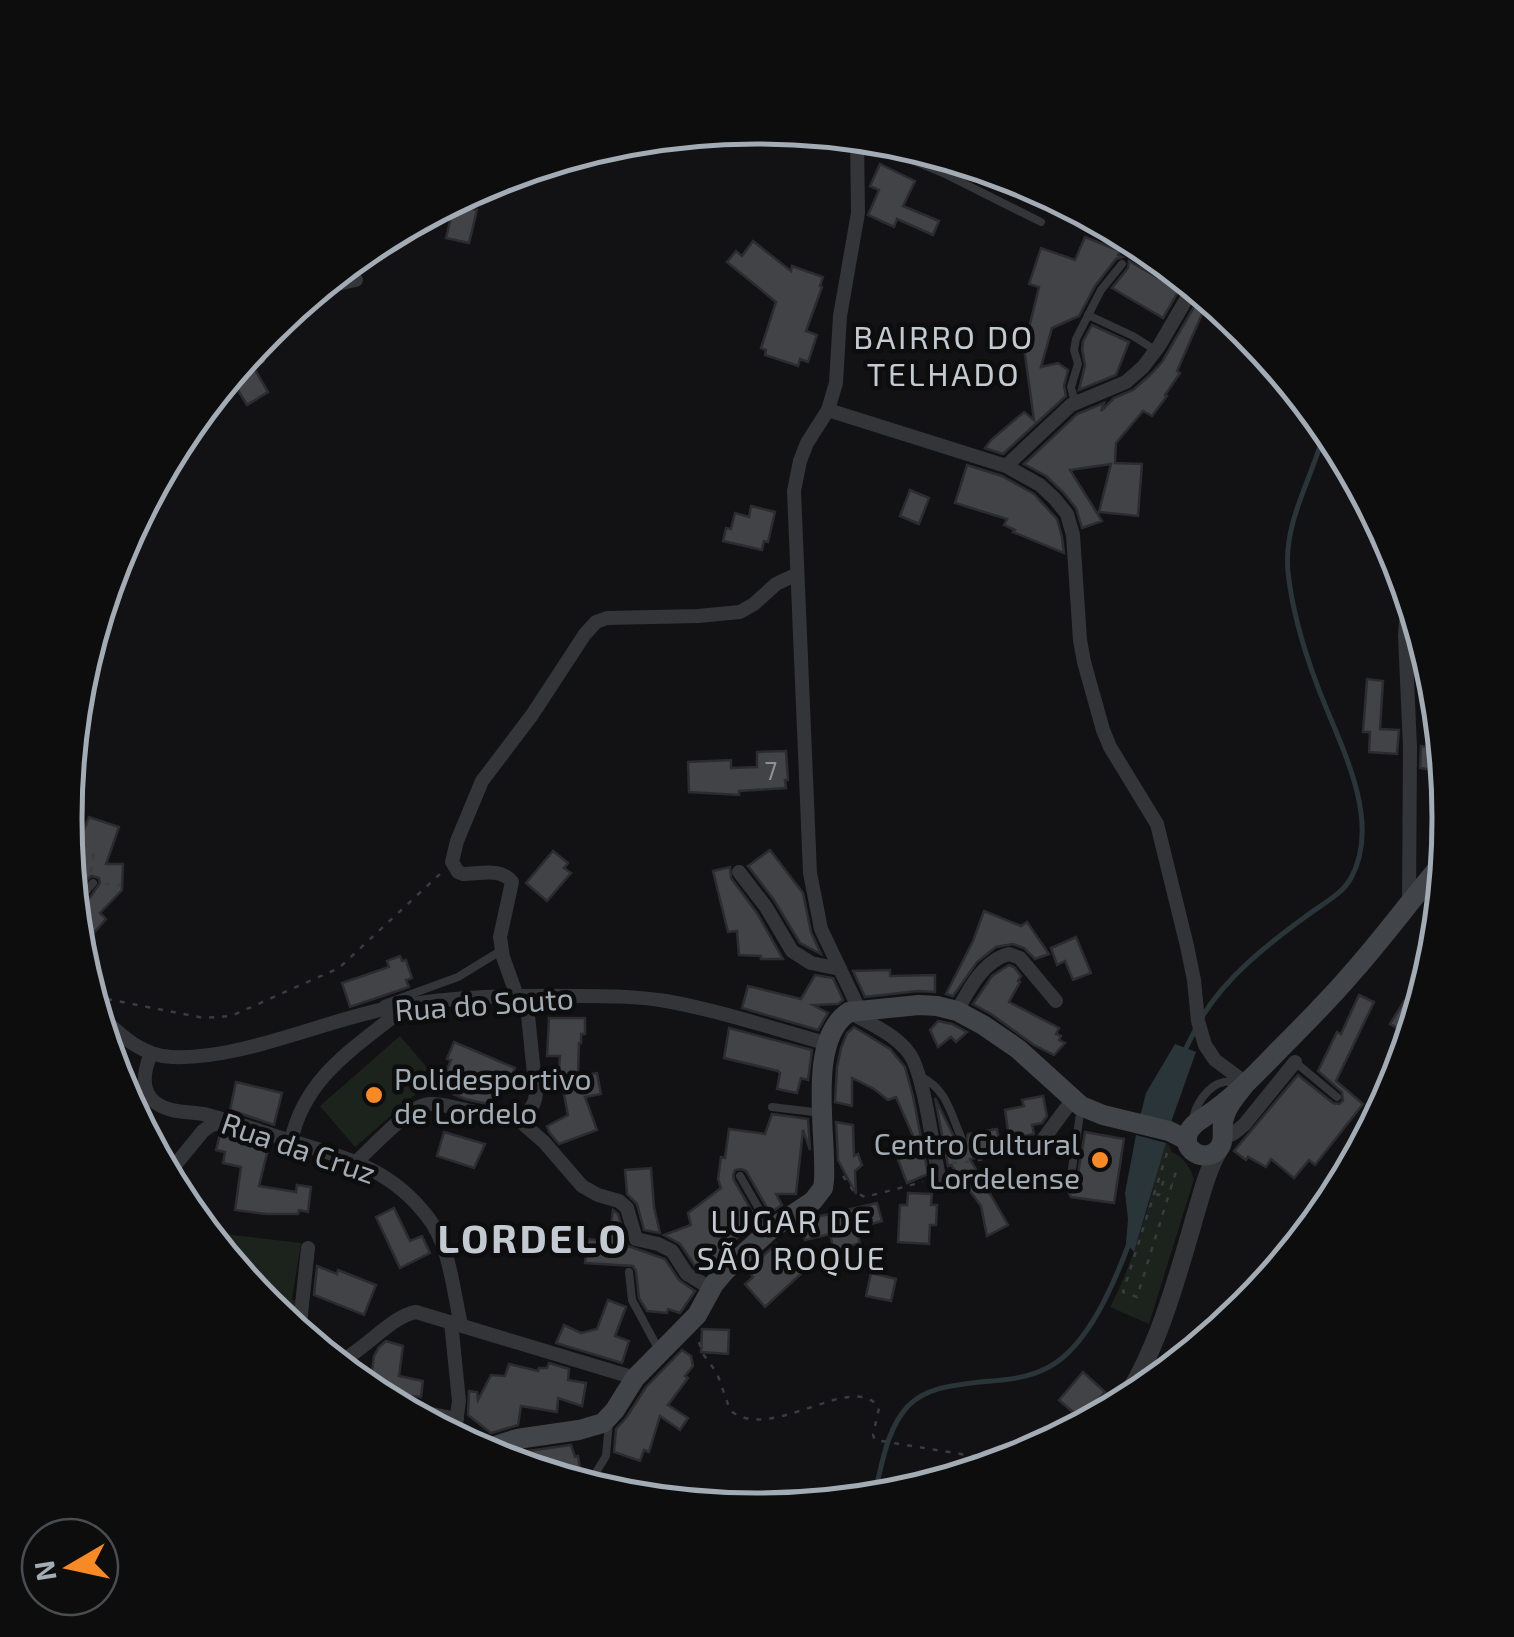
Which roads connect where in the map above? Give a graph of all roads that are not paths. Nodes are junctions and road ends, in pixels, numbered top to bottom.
1 (857, 152) edge
2 (921, 164) edge
3 (1041, 222) dead end
4 (1122, 264) dead end
5 (356, 280) dead end
6 (348, 282) edge
7 (1187, 298) edge
8 (1088, 316) junction
9 (1156, 350) junction
10 (1075, 402) junction
11 (828, 410) junction
12 (1006, 466) junction
13 (797, 574) junction
14 (1405, 632) edge
15 (739, 872) dead end
16 (1428, 880) edge
17 (93, 883) road end
18 (87, 891) edge
19 (1410, 902) junction
20 (502, 950) junction
21 (840, 968) junction
22 (522, 996) junction
23 (1056, 1001) dead end
24 (408, 1005) junction
25 (854, 1010) junction
26 (958, 1011) junction
27 (357, 1016) junction
28 (116, 1030) edge
29 (828, 1044) junction
30 (151, 1054) junction
31 (1295, 1062) joint
32 (918, 1072) junction
33 (1246, 1084) junction
34 (1337, 1097) dead end
35 (1077, 1103) junction
36 (772, 1107) dead end
37 (823, 1113) junction
38 (514, 1116) junction
39 (225, 1121) junction
40 (961, 1137) dead end
41 (1187, 1137) junction
42 (1221, 1140) junction
43 (291, 1141) junction
44 (1042, 1141) road end
45 (357, 1162) junction
46 (177, 1163) edge
47 (938, 1170) road end
48 (740, 1176) dead end
49 (1072, 1176) dead end
50 (1200, 1196) junction
51 (771, 1229) junction
52 (308, 1248) dead end
53 (629, 1272) dead end
54 (712, 1289) junction
55 (301, 1315) edge
56 (456, 1324) junction
57 (660, 1352) junction
58 (351, 1357) edge
59 (1149, 1367) edge
60 (635, 1378) junction
61 (448, 1417) edge
62 (610, 1417) junction
63 (456, 1419) joint
64 (503, 1443) edge
65 (595, 1473) edge

1 - 11 street
2 - 3 lane
4 - 8 lane
5 - 6 street
7 - 9 street
8 - 9 lane
8 - 10 lane
9 - 10 street
10 - 12 street
11 - 12 street
11 - 13 street
12 - 33 street
13 - 20 street
13 - 21 street
14 - 19 street
15 - 21 street
16 - 19 main road
17 - 18 lane
19 - 33 main road
20 - 22 street
20 - 27 lane
21 - 25 street
22 - 24 street, Rua do Souto
22 - 29 street, Rua do Souto
22 - 38 street
23 - 26 street
24 - 27 street, Rua do Souto
24 - 43 street
25 - 26 main road
25 - 29 main road
25 - 32 street
26 - 35 main road
27 - 30 street, Rua do Souto
28 - 30 street
29 - 37 main road
30 - 39 street, Rua da Cruz
31 - 34 lane
31 - 42 street
32 - 40 lane
32 - 47 street
33 - 41 main road
33 - 42 main road
35 - 41 main road
35 - 44 street
35 - 49 lane
36 - 37 lane
37 - 51 main road
38 - 45 street
38 - 54 street
39 - 43 street, Rua da Cruz
39 - 46 street
41 - 42 main road
41 - 42 main road
41 - 50 street
42 - 50 street
43 - 45 street, Rua da Cruz
45 - 56 street, Rua da Cruz
48 - 51 lane
50 - 59 street
51 - 54 main road
52 - 55 street
53 - 57 lane
54 - 57 main road
56 - 58 street
56 - 60 street
56 - 63 street, Rua da Cruz
57 - 60 main road
60 - 62 main road
61 - 63 street
62 - 64 main road
62 - 65 lane

